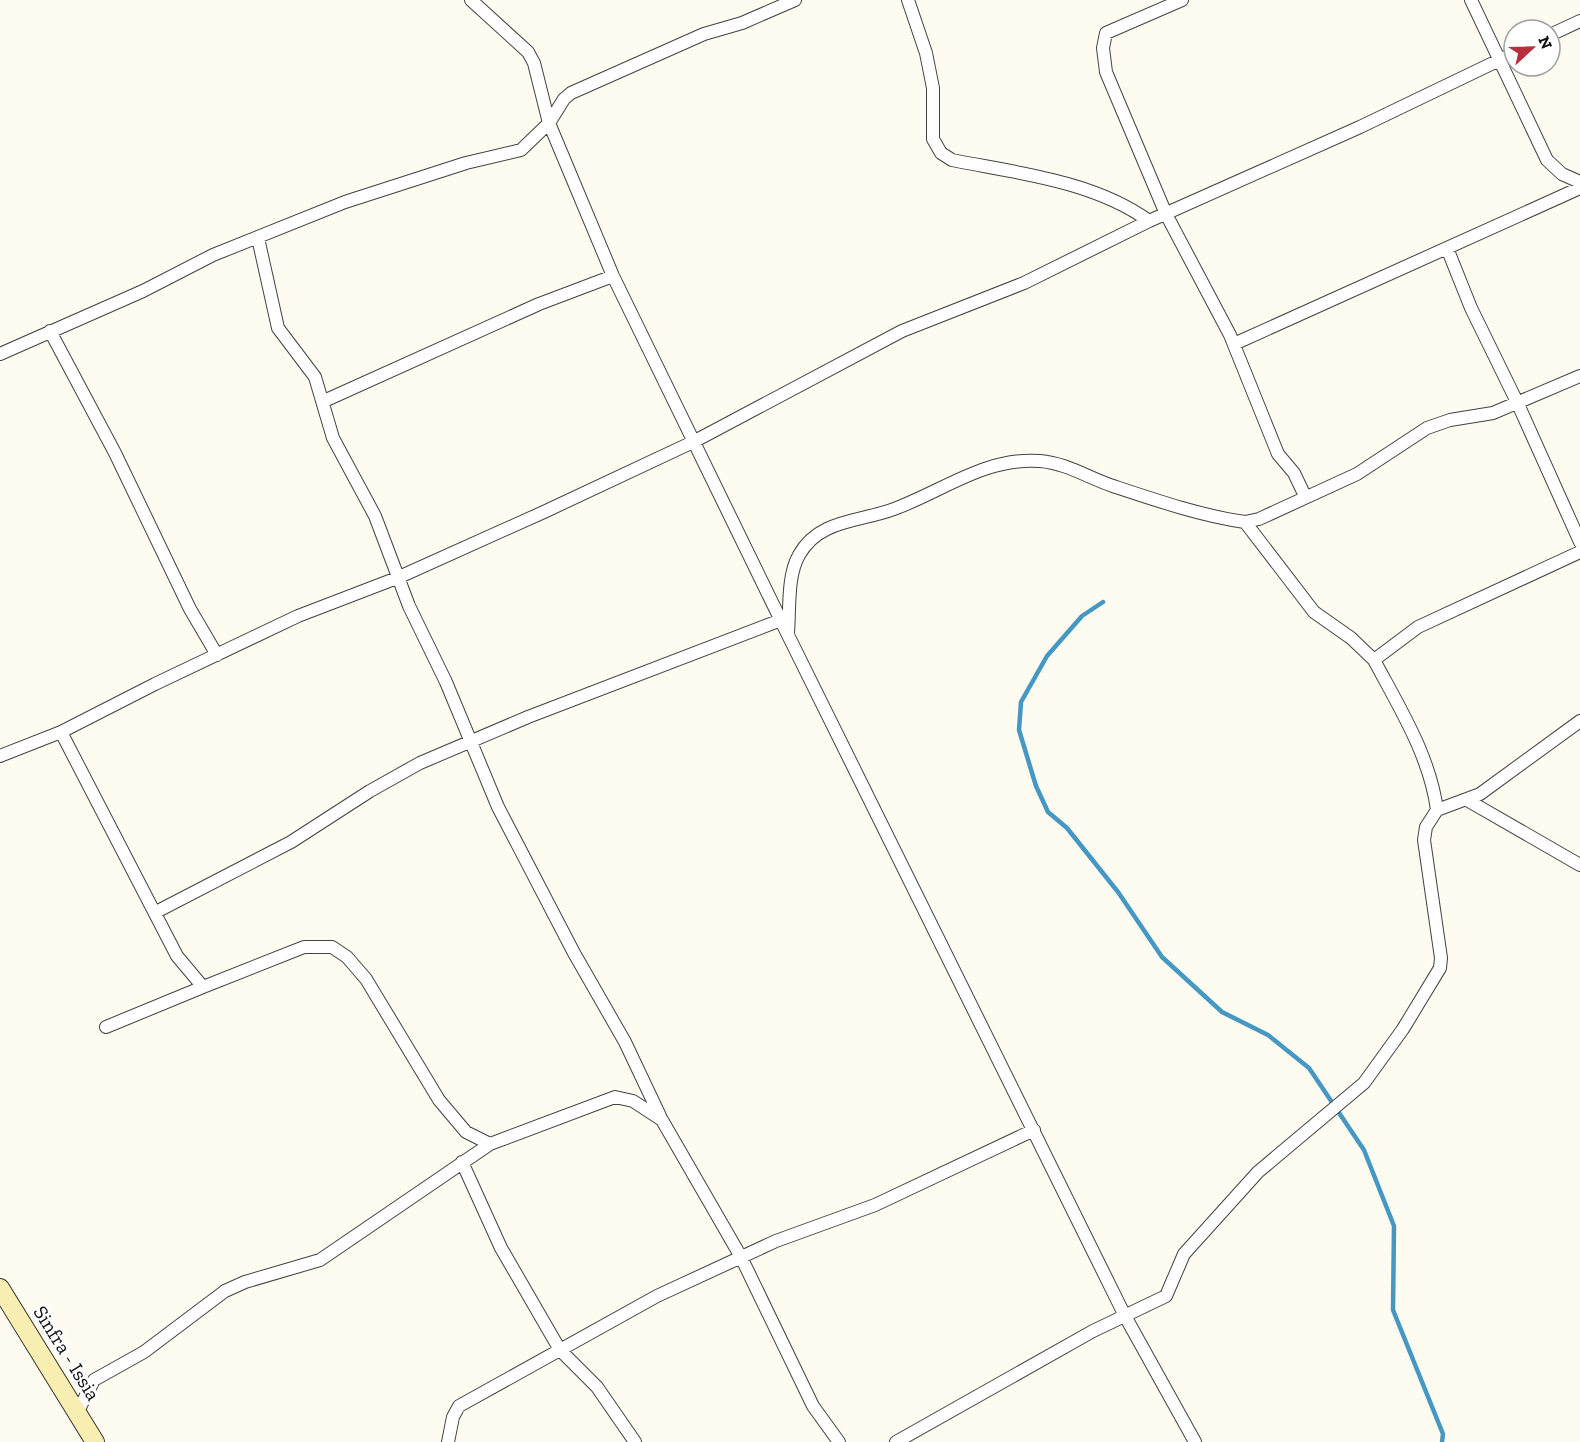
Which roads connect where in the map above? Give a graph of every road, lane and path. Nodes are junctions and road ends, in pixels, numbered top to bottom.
1 (471, 0) edge
2 (795, 0) edge
3 (908, 0) edge
4 (1182, 0) edge
5 (1471, 0) edge
6 (1580, 21) edge
7 (1562, 29) edge
8 (1502, 59) edge
9 (1499, 60) junction
10 (549, 123) junction
11 (1580, 182) edge
12 (1580, 188) edge
13 (1166, 214) junction
14 (1149, 221) junction
15 (258, 238) junction
16 (1448, 248) junction
17 (614, 276) junction
18 (50, 331) junction
19 (1234, 344) junction
20 (0, 354) edge
21 (1580, 376) edge
22 (324, 401) junction
23 (1518, 404) junction
24 (693, 442) junction
25 (1305, 496) junction
26 (1245, 522) junction
27 (1580, 542) edge
28 (1580, 552) edge
29 (398, 578) junction
30 (781, 620) junction
31 (788, 636) junction
32 (217, 655) junction
33 (1374, 660) junction
34 (1580, 721) edge
35 (62, 732) junction
36 (470, 740) junction
37 (0, 756) edge
38 (1467, 800) junction
39 (1437, 810) junction
40 (1580, 865) edge
41 (156, 912) junction
42 (203, 987) junction
43 (106, 1027) dead end
44 (662, 1120) junction
45 (1034, 1130) junction
46 (490, 1144) junction
47 (462, 1162) junction
48 (741, 1257) junction
49 (0, 1288) edge
50 (1125, 1316) junction
51 (560, 1350) junction
52 (77, 1413) junction
53 (450, 1440) edge
54 (95, 1442) edge
55 (635, 1442) edge
56 (839, 1442) edge
57 (896, 1442) edge
58 (1195, 1442) edge

1 - 10 street
2 - 10 street
3 - 14 street
4 - 13 street
5 - 9 street
6 - 7 street
8 - 9 street
9 - 11 street
9 - 13 street
10 - 15 street
10 - 17 street
12 - 16 street
13 - 14 street
13 - 19 street
14 - 24 street
15 - 18 street
15 - 22 street
16 - 19 street
16 - 23 street
17 - 22 street
17 - 24 street
18 - 20 street
18 - 32 street
19 - 25 street
21 - 23 street
22 - 29 street
23 - 25 street
23 - 27 street
24 - 29 street
24 - 30 street
25 - 26 street
26 - 31 street
26 - 33 street
28 - 33 street
29 - 32 street
29 - 36 street
30 - 31 street
30 - 36 street
31 - 45 street
32 - 35 street
33 - 39 street
34 - 38 street
35 - 37 street
35 - 41 street
36 - 41 street
36 - 44 street
38 - 39 street
38 - 40 street
39 - 50 street
41 - 42 street
42 - 43 street
42 - 46 street
44 - 46 street
44 - 48 street
45 - 48 street
45 - 50 street
46 - 47 street
47 - 51 street
47 - 52 street
48 - 51 street
48 - 56 street
49 - 52 main road, Sinfra - Issia
50 - 57 street
50 - 58 street
51 - 53 street
51 - 55 street
52 - 54 main road, Sinfra - Issia

